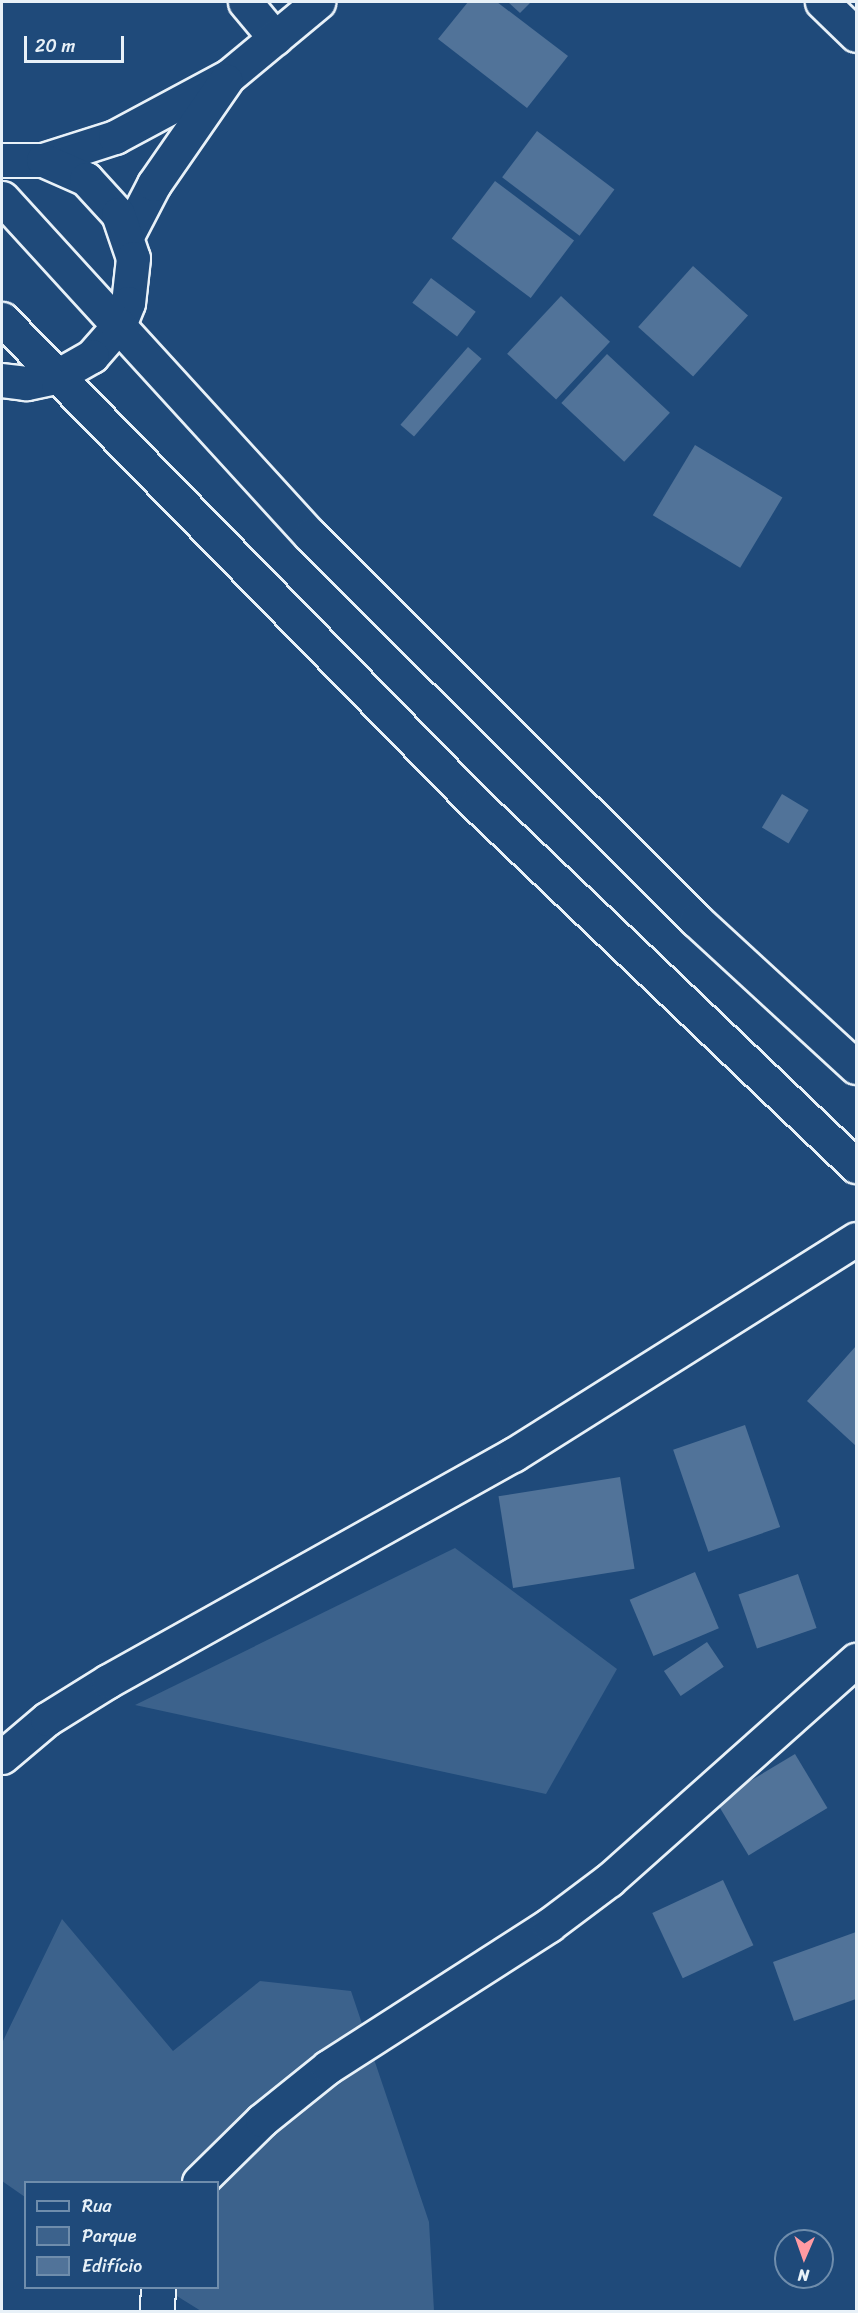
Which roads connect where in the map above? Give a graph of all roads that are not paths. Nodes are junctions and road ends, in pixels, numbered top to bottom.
1 (244, 2) edge
2 (318, 2) edge
3 (822, 2) edge
4 (856, 34) edge
5 (275, 39) junction
6 (229, 76) junction
7 (2, 160) edge
8 (43, 160) junction
9 (2, 198) edge
10 (127, 236) junction
11 (2, 319) edge
12 (119, 324) junction
13 (55, 377) junction
14 (2, 380) edge
15 (856, 1067) edge
16 (856, 1166) edge
17 (856, 1239) edge
18 (856, 1660) edge
19 (2, 1757) edge
20 (200, 2181) edge
21 (158, 2289) edge
22 (157, 2312) edge

1 - 5 main road
2 - 5 main road
3 - 4 main road
5 - 6 main road
6 - 8 main road
6 - 10 main road
7 - 8 main road
8 - 10 main road
9 - 12 main road
10 - 12 main road
11 - 13 main road
12 - 13 main road
12 - 15 main road
13 - 14 main road
13 - 16 main road
17 - 19 main road
18 - 20 main road
21 - 22 main road

